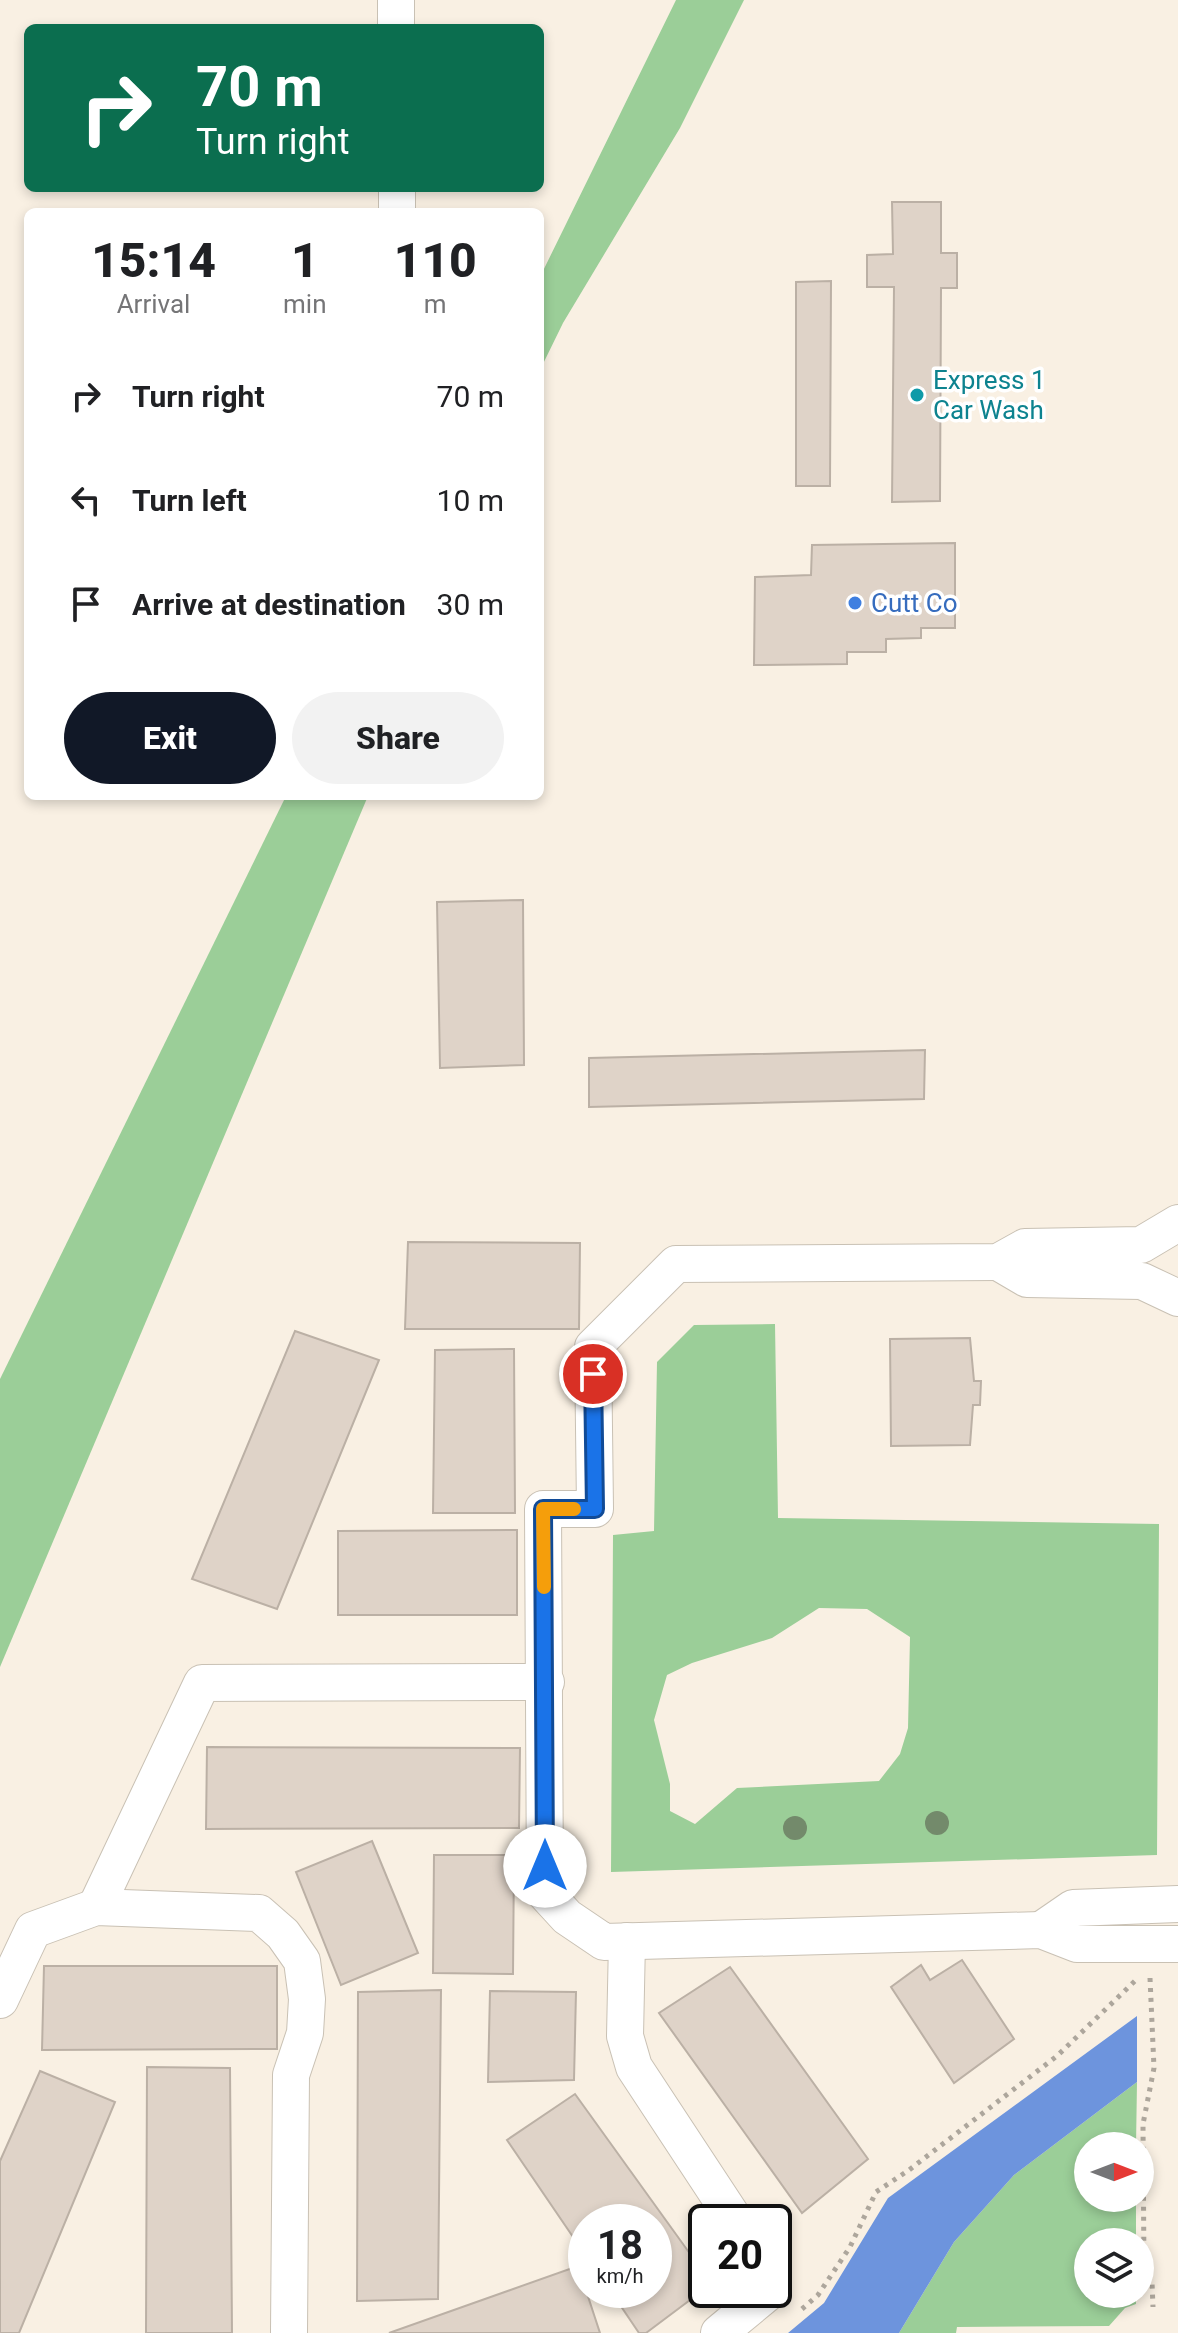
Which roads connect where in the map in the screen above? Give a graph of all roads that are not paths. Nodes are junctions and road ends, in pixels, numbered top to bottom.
1 (396, 0) edge
2 (396, 24) edge
3 (1178, 1223) edge
4 (998, 1262) junction
5 (1178, 1298) edge
6 (546, 1682) junction
7 (1178, 1904) edge
8 (96, 1907) junction
9 (1041, 1930) junction
10 (627, 1941) junction
11 (1178, 1944) edge
12 (0, 2000) edge
13 (724, 2204) edge
14 (771, 2308) edge
15 (289, 2333) edge
16 (719, 2333) edge

1 - 2 street
3 - 4 street
4 - 5 street
4 - 6 street
6 - 8 street
6 - 10 street
7 - 9 street
8 - 12 street
8 - 15 street
9 - 10 street
9 - 11 street
10 - 13 street
14 - 16 street

